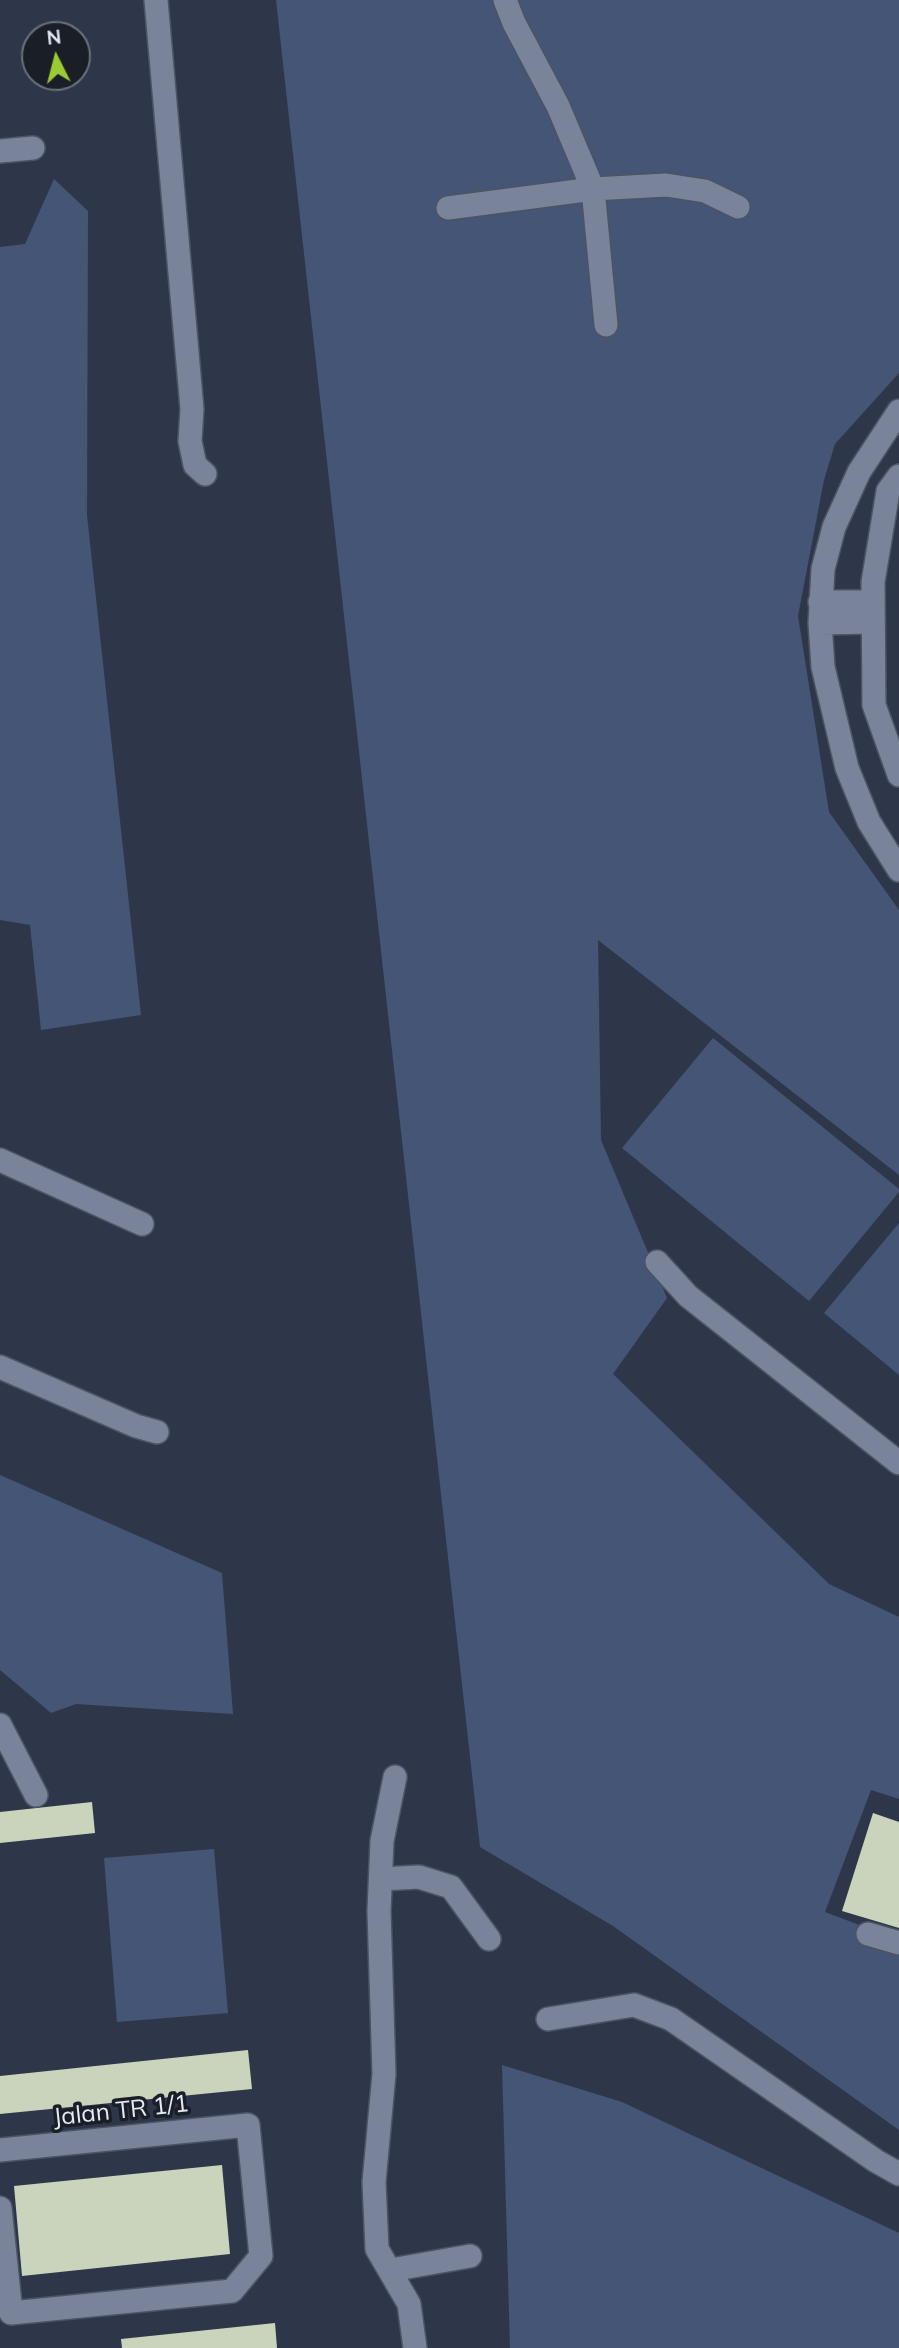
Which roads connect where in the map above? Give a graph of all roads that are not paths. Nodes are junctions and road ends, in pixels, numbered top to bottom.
1 (156, 0) edge
2 (505, 0) edge
3 (33, 148) dead end
4 (0, 151) edge
5 (593, 189) junction
6 (738, 207) dead end
7 (448, 208) dead end
8 (607, 325) dead end
9 (899, 411) edge
10 (205, 474) dead end
11 (899, 476) edge
12 (820, 612) junction
13 (873, 612) junction
14 (899, 775) edge
15 (899, 870) edge
16 (0, 1160) edge
17 (142, 1224) dead end
18 (657, 1262) dead end
19 (0, 1367) edge
20 (158, 1433) dead end
21 (899, 1463) edge
22 (0, 1725) edge
23 (395, 1777) dead end
24 (36, 1796) dead end
25 (381, 1879) junction
26 (868, 1934) dead end
27 (489, 1939) dead end
28 (899, 1943) edge
29 (548, 2019) dead end
30 (0, 2150) edge
31 (899, 2174) edge
32 (0, 2208) edge
33 (470, 2256) dead end
34 (391, 2270) junction
35 (415, 2348) edge

1 - 10 street
2 - 5 street
3 - 4 street
5 - 6 street
5 - 7 street
5 - 8 street
9 - 12 street
11 - 13 street
12 - 13 street
12 - 15 street
13 - 14 street
16 - 17 street
18 - 21 street
19 - 20 street
22 - 24 street
23 - 25 street
25 - 27 street
25 - 34 street
26 - 28 street
29 - 31 street
30 - 32 street, Jalan TR 1/1
33 - 34 street
34 - 35 street

